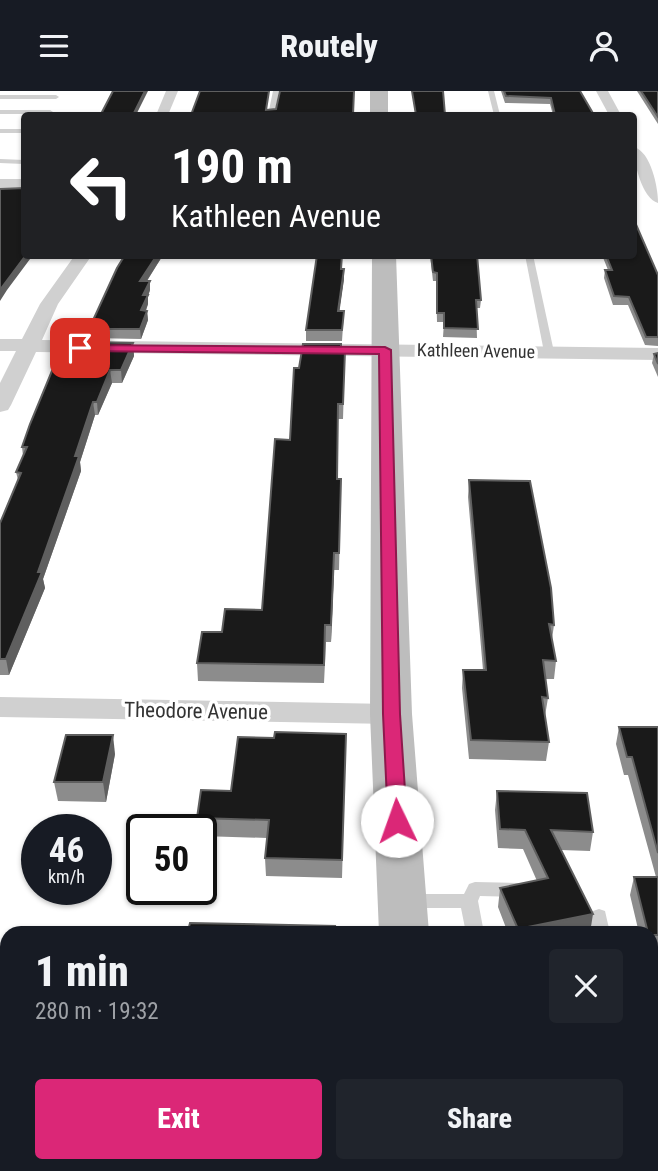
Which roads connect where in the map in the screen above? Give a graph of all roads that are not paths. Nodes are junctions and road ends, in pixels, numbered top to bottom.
1 (172, 91) edge
2 (276, 91) edge
3 (379, 91) edge
4 (491, 91) edge
5 (602, 91) edge
6 (58, 94) edge
7 (0, 97) edge
8 (0, 112) edge
9 (51, 112) edge
10 (163, 112) edge
11 (272, 112) edge
12 (379, 112) edge
13 (496, 112) edge
14 (613, 112) edge
15 (21, 113) edge
16 (0, 131) edge
17 (21, 131) edge
18 (637, 156) edge
19 (0, 161) edge
20 (21, 162) edge
21 (0, 184) edge
22 (21, 184) edge
23 (637, 186) edge
24 (656, 189) edge
25 (81, 259) edge
26 (384, 259) edge
27 (530, 259) edge
28 (0, 345) edge
29 (28, 347) junction
30 (385, 350) junction
31 (549, 352) junction
32 (658, 354) edge
33 (0, 405) edge
34 (0, 707) edge
35 (391, 714) junction
36 (531, 890) edge
37 (469, 901) junction
38 (403, 917) edge
39 (474, 926) edge

1 - 10 street
2 - 11 lane
3 - 12 main road
4 - 13 lane
5 - 14 street
6 - 7 lane
6 - 9 lane
8 - 15 lane
16 - 17 lane
18 - 24 street
19 - 20 lane
21 - 22 street
23 - 24 street
25 - 29 street
26 - 30 main road
27 - 31 lane
28 - 29 street, Kathleen Avenue
29 - 30 street, Kathleen Avenue
29 - 33 street
30 - 31 street, Kathleen Avenue
30 - 35 main road
31 - 32 street, Kathleen Avenue
34 - 35 street, Theodore Avenue
35 - 38 main road
36 - 37 lane
37 - 38 lane
37 - 39 lane

